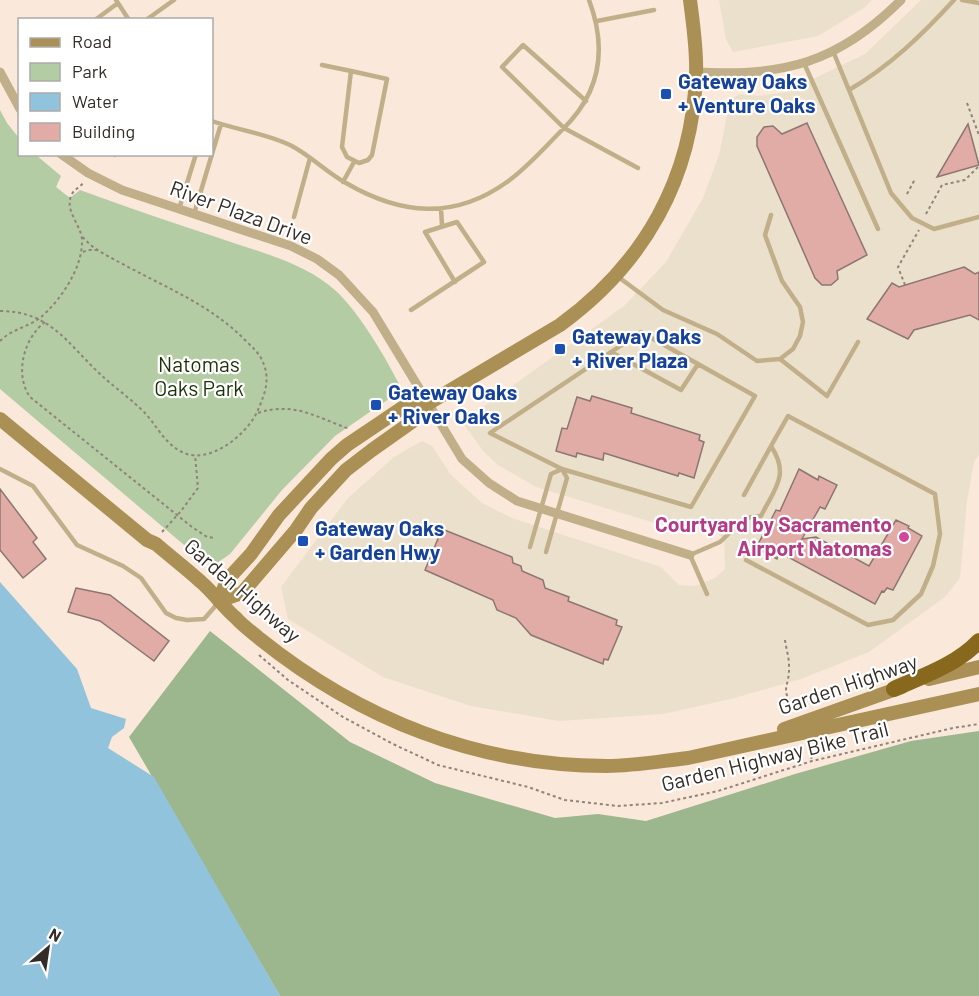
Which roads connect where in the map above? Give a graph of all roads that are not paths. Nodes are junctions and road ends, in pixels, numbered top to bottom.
1 (174, 0) edge
2 (589, 0) edge
3 (690, 0) edge
4 (901, 0) edge
5 (954, 0) edge
6 (963, 0) edge
7 (117, 2) edge
8 (979, 2) edge
9 (654, 10) dead end
10 (97, 18) edge
11 (128, 18) edge
12 (149, 18) edge
13 (597, 21) junction
14 (833, 51) junction
15 (804, 63) junction
16 (322, 65) dead end
17 (351, 71) junction
18 (0, 72) edge
19 (696, 72) junction
20 (849, 90) junction
21 (586, 101) junction
22 (18, 105) edge
23 (213, 121) edge
24 (221, 124) junction
25 (564, 128) junction
26 (213, 151) edge
27 (64, 156) edge
28 (195, 156) edge
29 (211, 156) edge
30 (310, 158) junction
31 (354, 162) junction
32 (638, 168) dead end
33 (343, 182) junction
34 (179, 209) junction
35 (441, 209) junction
36 (194, 214) junction
37 (771, 215) dead end
38 (979, 217) edge
39 (294, 218) dead end
40 (442, 225) junction
41 (878, 229) dead end
42 (617, 276) junction
43 (454, 282) junction
44 (411, 310) dead end
45 (858, 342) dead end
46 (611, 352) junction
47 (780, 359) junction
48 (698, 364) junction
49 (429, 403) junction
50 (0, 419) edge
51 (771, 446) junction
52 (0, 469) edge
53 (562, 469) junction
54 (744, 495) dead end
55 (541, 508) junction
56 (557, 513) junction
57 (530, 547) dead end
58 (546, 552) dead end
59 (690, 555) junction
60 (746, 560) dead end
61 (707, 594) dead end
62 (219, 601) junction
63 (979, 641) edge
64 (979, 667) edge
65 (894, 689) junction
66 (979, 694) edge
67 (732, 748) junction

1 - 12 lane
2 - 13 lane
3 - 19 main road
4 - 14 street
5 - 20 lane
6 - 8 lane
7 - 10 lane
7 - 11 lane
9 - 13 lane
13 - 21 lane
14 - 15 street
14 - 20 lane
15 - 19 street
15 - 41 lane
16 - 17 lane
17 - 31 lane
17 - 31 lane
18 - 22 street
19 - 42 main road
20 - 38 lane
21 - 25 lane
21 - 25 lane
23 - 24 lane
24 - 26 lane
24 - 30 lane
25 - 32 lane
25 - 35 lane
27 - 34 street, River Plaza Drive
28 - 34 lane
29 - 36 lane
30 - 33 lane
30 - 39 lane
31 - 33 lane
33 - 35 lane
34 - 36 street, River Plaza Drive
35 - 40 lane
36 - 49 street, River Plaza Drive
37 - 47 lane
40 - 43 lane
40 - 43 lane
42 - 47 lane
42 - 49 main road
43 - 44 lane
45 - 47 lane
46 - 48 lane
46 - 48 lane
46 - 53 lane
48 - 53 lane
49 - 55 street, River Plaza Drive
49 - 62 main road
49 - 62 main road
50 - 62 main road, Garden Highway
51 - 54 lane
51 - 59 lane
51 - 60 lane
52 - 62 lane
53 - 55 lane
53 - 56 lane
55 - 56 street, River Plaza Drive
55 - 57 lane
56 - 58 lane
56 - 59 street, River Plaza Drive
59 - 61 lane
62 - 67 main road, Garden Highway
63 - 65 highway
64 - 65 main road, Garden Highway
65 - 67 main road, Garden Highway
66 - 67 main road, Garden Highway

